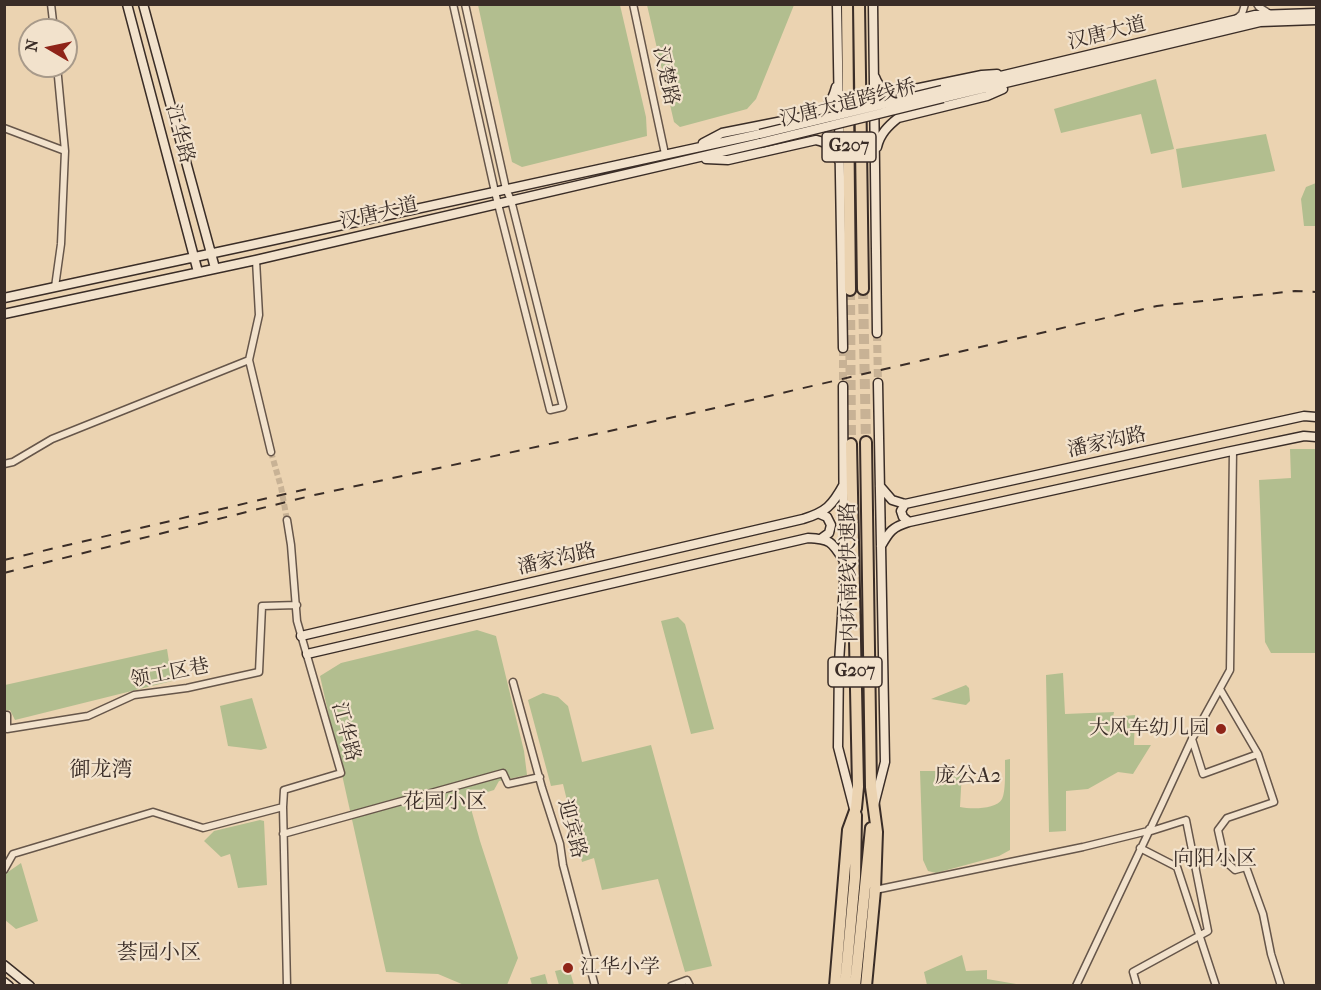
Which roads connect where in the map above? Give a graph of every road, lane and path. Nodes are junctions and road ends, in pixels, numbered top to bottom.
1 (128, 4) edge
2 (143, 4) edge
3 (453, 4) edge
4 (465, 4) edge
5 (633, 4) edge
6 (837, 4) edge
7 (847, 4) edge
8 (859, 4) edge
9 (873, 4) edge
10 (1245, 4) edge
11 (1257, 4) edge
12 (1317, 13) edge
13 (1271, 15) junction
14 (1317, 20) edge
15 (1234, 21) junction
16 (874, 73) junction
17 (1023, 76) junction
18 (58, 78) edge
19 (838, 78) junction
20 (895, 93) junction
21 (942, 94) joint
22 (813, 115) junction
23 (898, 118) junction
24 (4, 128) edge
25 (760, 138) junction
26 (816, 140) junction
27 (693, 148) junction
28 (65, 151) junction
29 (665, 154) junction
30 (693, 158) junction
31 (874, 159) junction
32 (840, 162) junction
33 (506, 189) junction
34 (495, 192) junction
35 (511, 200) junction
36 (499, 203) junction
37 (211, 254) junction
38 (194, 258) junction
39 (256, 260) junction
40 (215, 268) junction
41 (198, 272) junction
42 (55, 287) junction
43 (863, 289) tunnel mouth
44 (850, 291) tunnel mouth
45 (4, 298) edge
46 (4, 314) edge
47 (877, 333) tunnel mouth
48 (843, 348) tunnel mouth
49 (249, 360) junction
50 (878, 383) tunnel mouth
51 (843, 386) tunnel mouth
52 (1317, 417) edge
53 (1317, 437) edge
54 (866, 442) tunnel mouth
55 (851, 444) tunnel mouth
56 (1233, 451) junction
57 (271, 452) tunnel mouth
58 (4, 464) edge
59 (844, 484) junction
60 (880, 486) junction
61 (905, 504) junction
62 (820, 514) junction
63 (287, 520) tunnel mouth
64 (909, 522) junction
65 (822, 538) junction
66 (881, 546) junction
67 (844, 561) junction
68 (868, 590) junction
69 (882, 590) junction
70 (297, 605) junction
71 (302, 636) junction
72 (307, 654) junction
73 (513, 682) dead end
74 (1220, 689) junction
75 (4, 716) edge
76 (1192, 739) junction
77 (1258, 754) junction
78 (540, 777) junction
79 (283, 807) junction
80 (874, 808) junction
81 (855, 810) junction
82 (1152, 824) junction
83 (1148, 832) junction
84 (283, 834) junction
85 (1140, 848) junction
86 (4, 870) edge
87 (861, 877) junction
88 (875, 890) junction
89 (1199, 936) junction
90 (4, 965) edge
91 (4, 982) edge
92 (9, 986) edge
93 (30, 986) edge
94 (287, 986) edge
95 (595, 986) edge
96 (671, 986) edge
97 (690, 986) edge
98 (835, 986) edge
99 (845, 986) edge
100 (855, 986) edge
101 (866, 986) edge
102 (1076, 986) edge
103 (1137, 986) edge
104 (1216, 986) edge
105 (1281, 986) edge

1 - 38 main road, 江华路
2 - 37 main road, 江华路
3 - 34 street
4 - 33 street
5 - 29 street, 汉楚路
6 - 19 main road
7 - 44 highway, G207
8 - 43 highway, G207
9 - 16 main road
10 - 15 street
11 - 13 street
12 - 13 main road, 汉唐大道
13 - 15 main road, 汉唐大道
14 - 17 main road, 汉唐大道
15 - 17 main road, 汉唐大道
16 - 20 main road
16 - 31 main road
17 - 20 main road
17 - 21 main road, 汉唐大道
17 - 23 main road
18 - 28 street
19 - 22 main road
19 - 32 main road
20 - 23 main road
21 - 25 main road, 汉唐大道跨线桥, bridge
22 - 26 main road
22 - 27 main road
23 - 31 main road
24 - 28 street
25 - 27 main road, 汉唐大道
25 - 30 main road, 汉唐大道
26 - 30 main road
26 - 32 main road
27 - 29 main road, 汉唐大道
28 - 42 street
29 - 33 main road, 汉唐大道
30 - 35 main road, 汉唐大道
31 - 47 main road
32 - 48 main road
33 - 34 main road, 汉唐大道
33 - 35 street
34 - 36 street
34 - 37 main road, 汉唐大道
35 - 36 main road, 汉唐大道
35 - 36 street
36 - 39 main road, 汉唐大道
37 - 38 main road, 汉唐大道
37 - 40 main road, 江华路
38 - 41 main road, 江华路
38 - 42 main road, 汉唐大道
39 - 40 main road, 汉唐大道
39 - 49 street
40 - 41 main road, 汉唐大道
41 - 46 main road, 汉唐大道
42 - 45 main road, 汉唐大道
49 - 57 street
49 - 58 street
50 - 60 main road
51 - 59 main road
52 - 61 main road, 潘家沟路
53 - 56 main road, 潘家沟路
54 - 68 highway, 内环南线快速路 / G207
55 - 81 highway, 内环南线快速路 / G207
56 - 64 main road, 潘家沟路
56 - 74 street
59 - 62 main road
59 - 67 main road
60 - 61 main road
60 - 66 main road
61 - 64 main road
62 - 65 main road
62 - 71 main road, 潘家沟路
63 - 70 street, 江华路
64 - 66 main road, 潘家沟路
65 - 67 main road
65 - 72 main road, 潘家沟路
66 - 69 main road
67 - 81 main road
68 - 69 main road
68 - 80 highway, 内环南线快速路 / G207
69 - 80 main road
70 - 71 street, 江华路
70 - 75 street, 领工区巷
71 - 72 street, 江华路
72 - 79 street, 江华路
73 - 78 street, 迎宾路
74 - 76 street
74 - 77 street
76 - 77 street
76 - 82 street
77 - 105 street
78 - 84 street
78 - 95 street, 迎宾路
79 - 84 street
79 - 86 street
80 - 87 highway, 内环南线快速路 / G207
80 - 88 highway, 内环南线快速路 / G207
81 - 87 highway, 内环南线快速路 / G207
81 - 98 highway, 内环南线快速路 / G207
82 - 83 street
82 - 88 street
83 - 85 street
83 - 89 street
84 - 94 street
85 - 89 street
85 - 102 street
87 - 99 highway, 内环南线快速路 / G207
87 - 100 highway, 内环南线快速路 / G207
88 - 101 highway, G207
89 - 103 street
89 - 104 street
90 - 93 main road
91 - 92 main road
96 - 97 street

